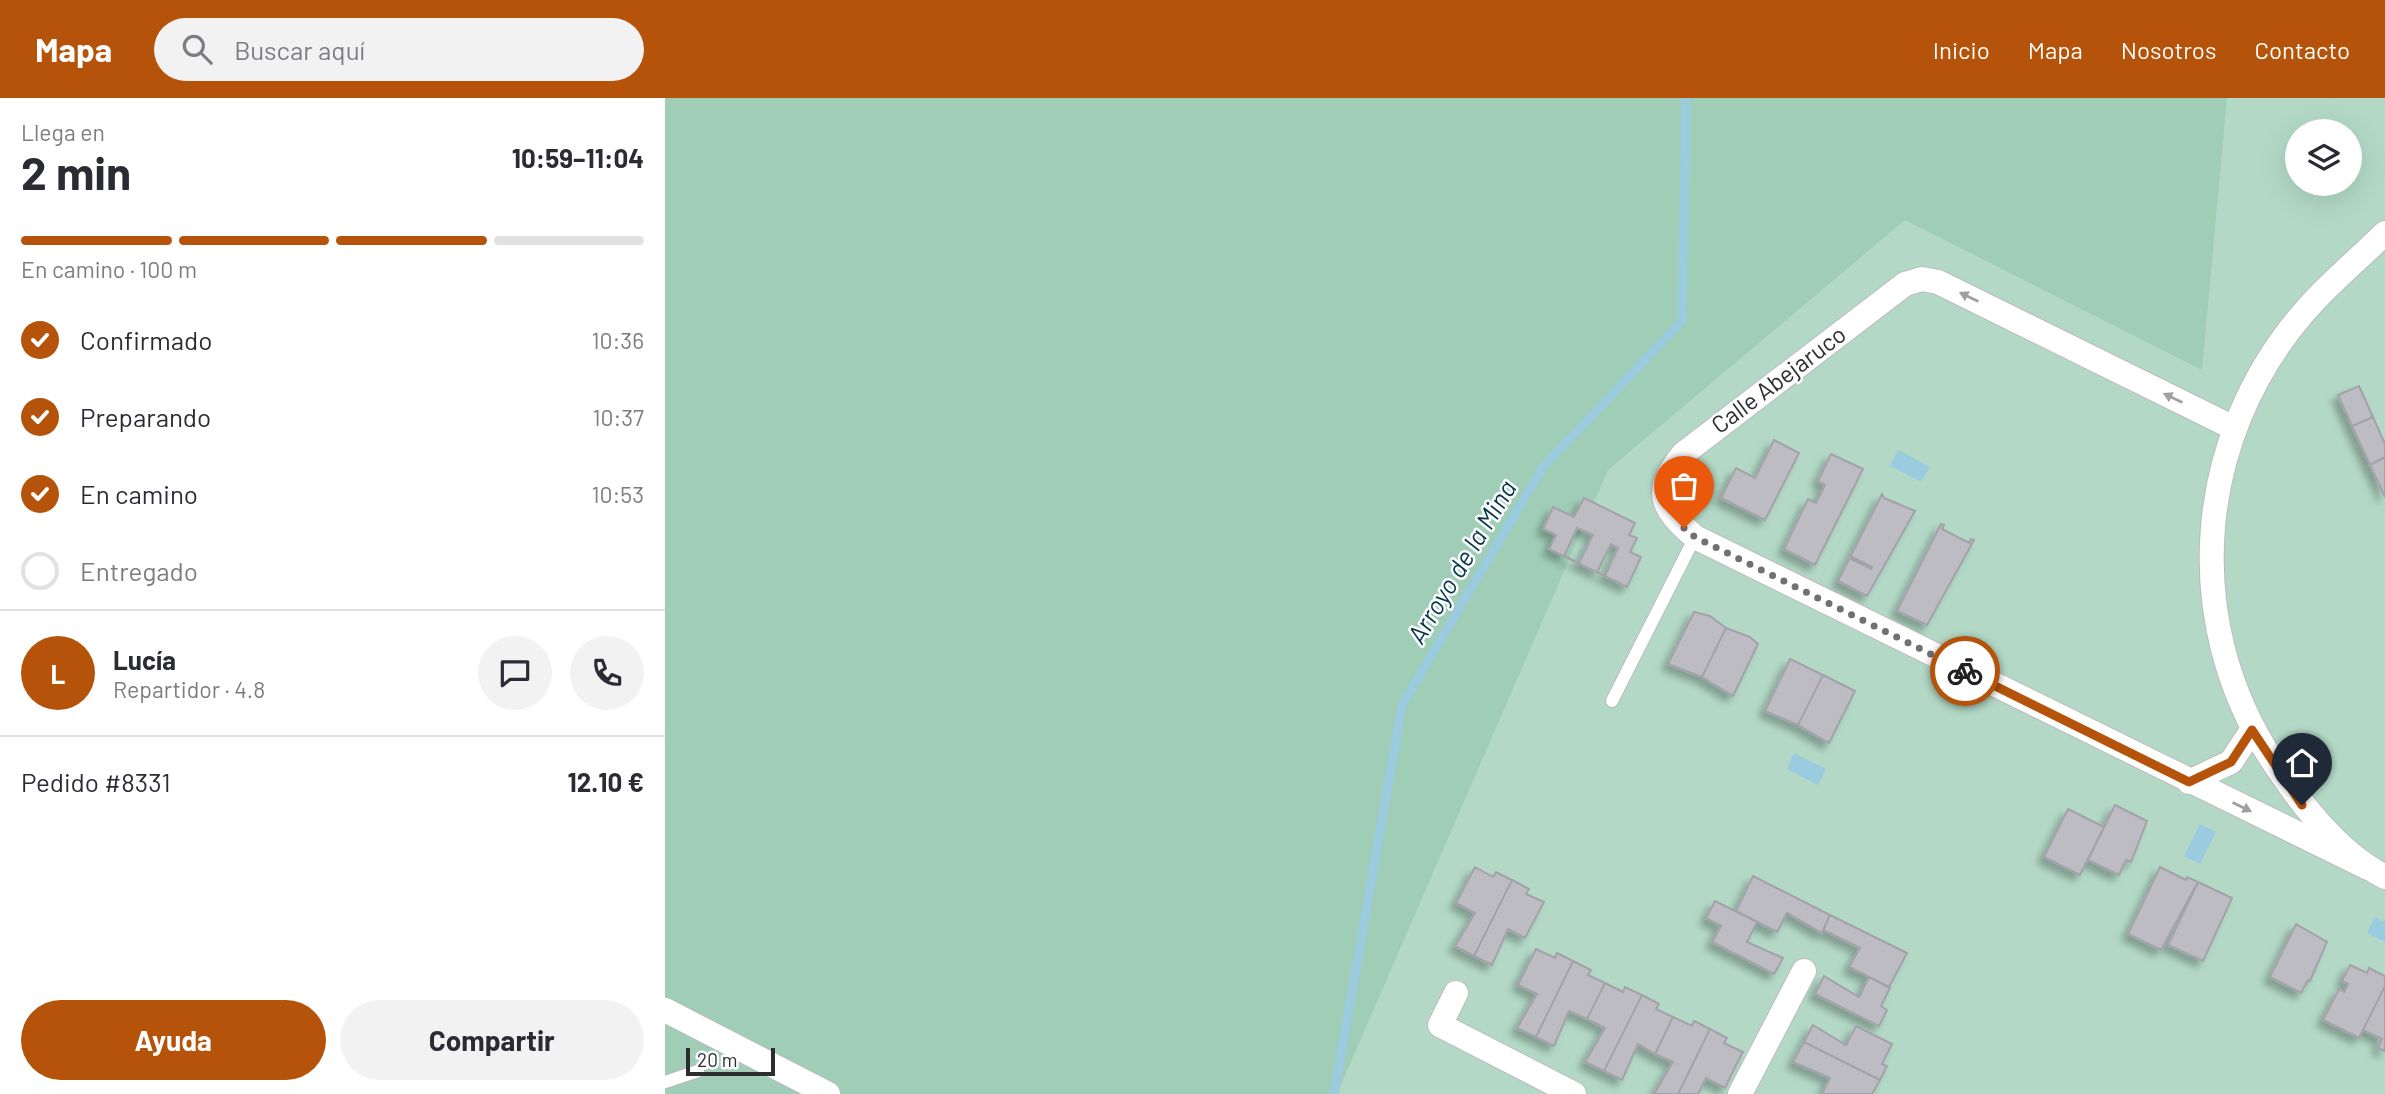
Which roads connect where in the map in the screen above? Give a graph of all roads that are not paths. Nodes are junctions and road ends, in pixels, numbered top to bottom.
1 (2385, 233) edge
2 (2234, 428) junction
3 (1695, 537) junction
4 (1612, 701) dead end
5 (2252, 730) junction
6 (2189, 782) junction
7 (2377, 872) edge
8 (1804, 971) dead end
9 (1456, 993) dead end
10 (665, 1010) edge
11 (698, 1071) dead end
12 (665, 1082) edge
13 (828, 1094) edge
14 (1574, 1094) edge
15 (1740, 1094) edge

1 - 2 street
2 -> 3 street, Calle Abejaruco
2 - 5 street
3 - 4 lane
3 - 6 street, Calle Abejaruco
5 - 6 street
5 - 7 street
6 -> 7 street, Calle Abejaruco
8 - 15 street
9 - 14 street
10 - 13 street
11 - 12 lane

